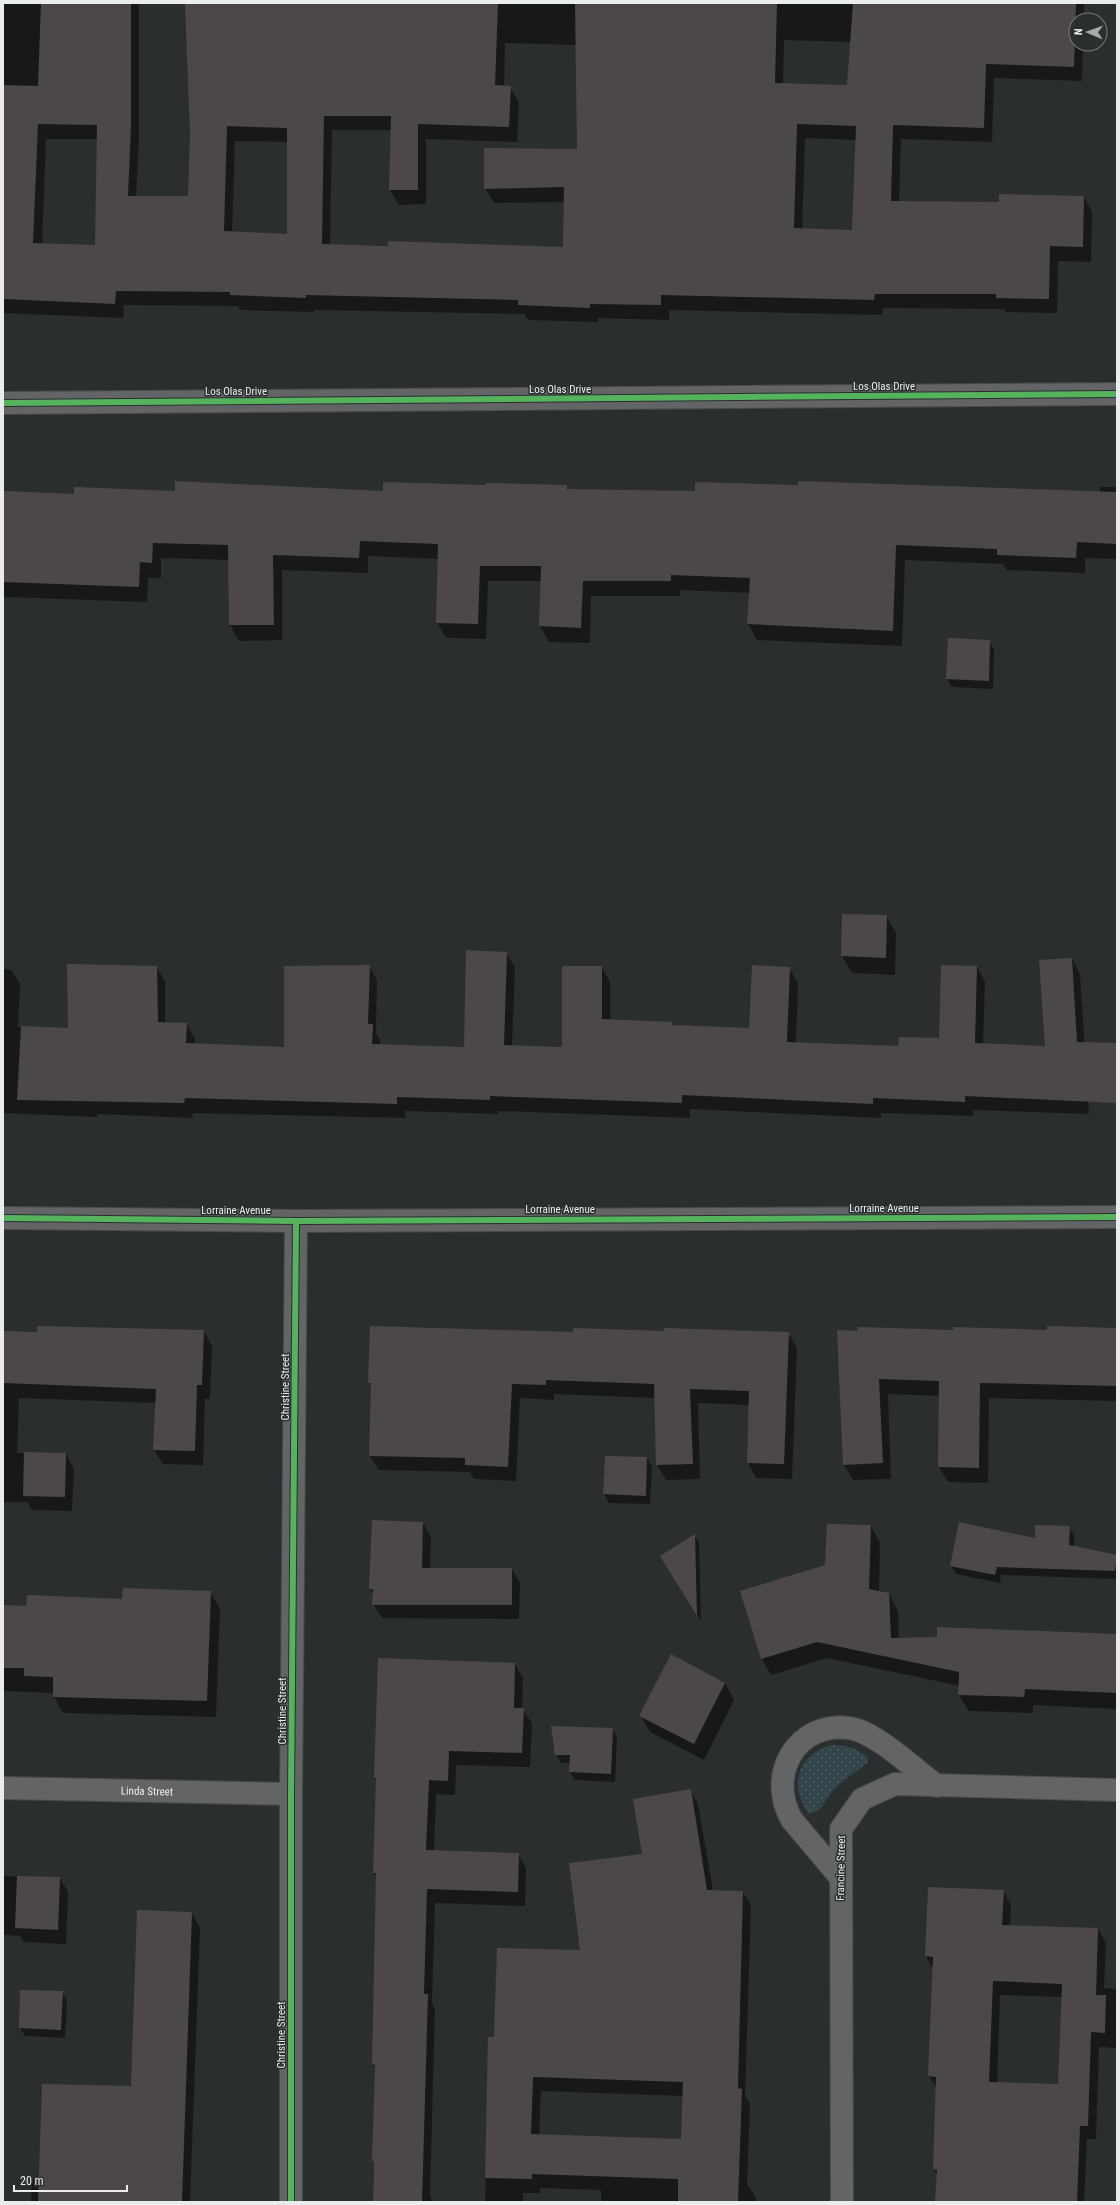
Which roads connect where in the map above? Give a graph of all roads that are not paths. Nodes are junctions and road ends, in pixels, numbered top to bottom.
1 (1117, 394) edge
2 (3, 403) edge
3 (1117, 1217) edge
4 (3, 1218) edge
5 (296, 1221) junction
6 (937, 1786) junction
7 (3, 1788) edge
8 (1117, 1790) edge
9 (291, 1794) junction
10 (841, 1878) junction
11 (291, 2202) edge
12 (842, 2202) edge

1 - 2 street, Los Olas Drive
3 - 5 street, Lorraine Avenue
4 - 5 street, Lorraine Avenue
5 - 9 street, Christine Street
6 - 8 street, Francine Street
6 - 10 street, Francine Street
6 - 10 street
7 - 9 street, Linda Street
9 - 11 street, Christine Street
10 - 12 street, Francine Street

